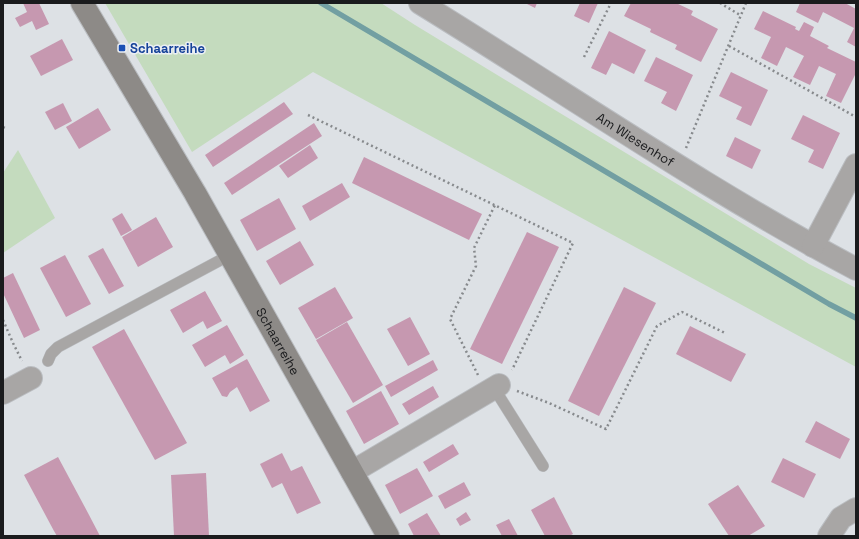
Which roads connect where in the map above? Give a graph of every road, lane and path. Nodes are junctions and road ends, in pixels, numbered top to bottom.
1 (82, 3) edge
2 (420, 3) edge
3 (611, 3) edge
4 (720, 3) edge
5 (746, 3) edge
6 (449, 11) edge
7 (740, 15) junction
8 (729, 46) junction
9 (584, 57) dead end
10 (308, 115) dead end
11 (856, 117) edge
12 (856, 165) edge
13 (678, 167) junction
14 (495, 205) junction
15 (813, 246) junction
16 (230, 255) junction
17 (856, 269) edge
18 (3, 320) edge
19 (725, 333) dead end
20 (48, 362) dead end
21 (31, 378) joint
22 (493, 388) junction
23 (3, 393) edge
24 (543, 466) dead end
25 (352, 472) junction
26 (856, 509) edge
27 (388, 536) edge
28 (829, 536) edge

1 - 16 main road, Schaarreihe
2 - 6 street, Am Wiesenhof
3 - 9 path
4 - 7 path
5 - 7 path
6 - 13 street, Am Wiesenhof
7 - 8 path
8 - 11 path
8 - 13 path
10 - 14 path
12 - 15 street
13 - 15 street, Am Wiesenhof
14 - 22 path
14 - 22 path
15 - 17 street, Am Wiesenhof
16 - 20 lane
16 - 25 main road, Schaarreihe
18 - 21 path
19 - 22 path
21 - 23 street
22 - 24 lane
22 - 25 street
25 - 27 main road, Schaarreihe
26 - 28 street

